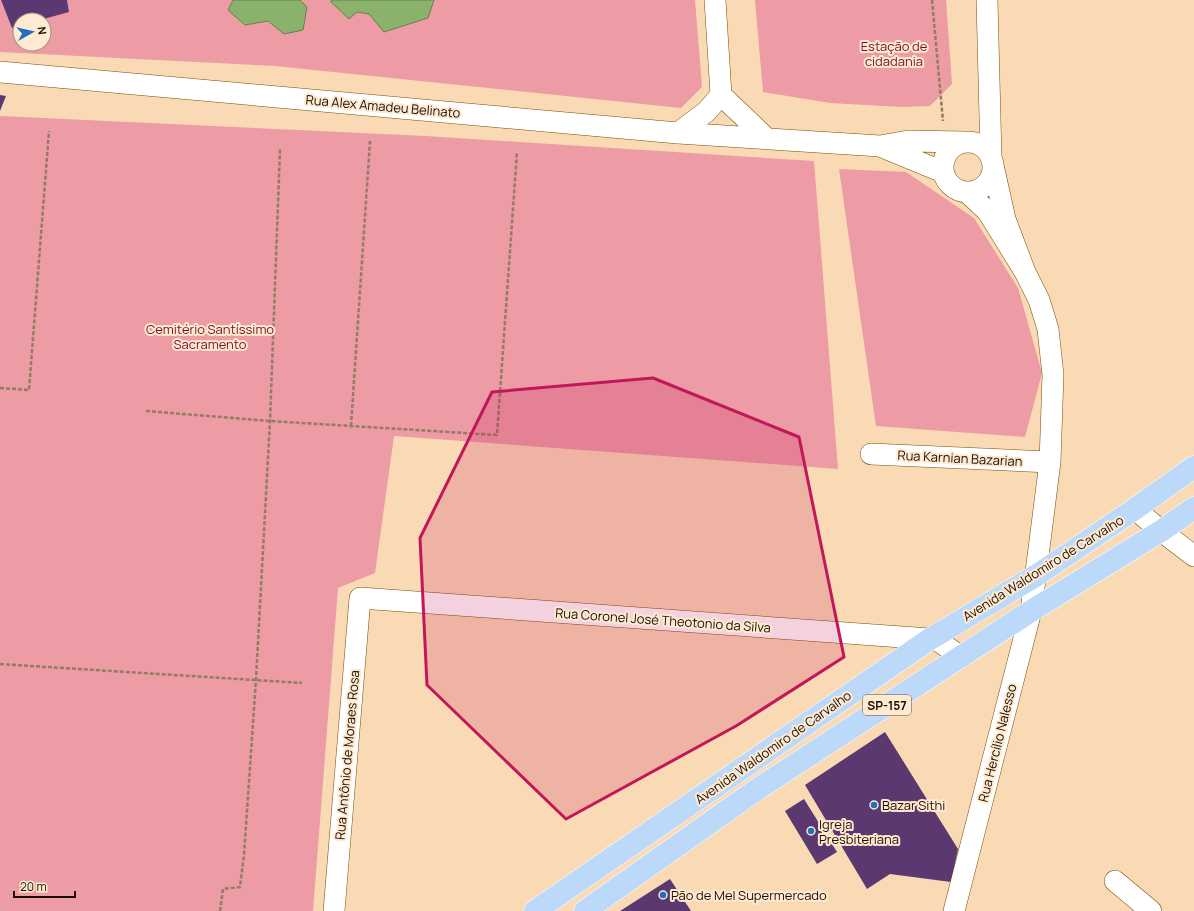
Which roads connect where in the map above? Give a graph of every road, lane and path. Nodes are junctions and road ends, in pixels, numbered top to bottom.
1 (715, 0) edge
2 (932, 0) edge
3 (987, 0) edge
4 (0, 72) edge
5 (721, 95) junction
6 (49, 131) dead end
7 (678, 133) junction
8 (766, 138) junction
9 (370, 141) dead end
10 (955, 142) junction
11 (880, 146) junction
12 (280, 149) dead end
13 (517, 152) dead end
14 (992, 161) junction
15 (943, 172) junction
16 (968, 193) junction
17 (1025, 272) junction
18 (0, 388) edge
19 (146, 411) dead end
20 (270, 422) junction
21 (351, 426) junction
22 (871, 454) dead end
23 (1050, 462) junction
24 (1194, 467) edge
25 (1194, 508) edge
26 (1135, 509) junction
27 (1162, 531) junction
28 (1194, 556) edge
29 (1037, 575) junction
30 (360, 598) joint
31 (1031, 611) junction
32 (930, 639) junction
33 (961, 657) junction
34 (0, 664) edge
35 (256, 679) junction
36 (302, 683) dead end
37 (1115, 881) dead end
38 (220, 911) edge
39 (334, 911) edge
40 (535, 911) edge
41 (585, 911) edge
42 (954, 911) edge
43 (1151, 911) edge

1 - 5 street
2 - 10 path
3 - 14 street
4 - 7 street, Rua Alex Amadeu Belinato
5 - 7 street
5 - 8 street
6 - 18 path
7 - 8 street, Rua Alex Amadeu Belinato
8 - 11 street
9 - 21 path
10 - 11 street
10 - 14 street
10 - 15 street
11 - 15 street
12 - 20 path
13 - 21 path
14 - 16 street
14 - 17 street
15 - 16 street
16 - 17 street
17 - 23 street, Rua Hercílio Nalesso
19 - 20 path
20 - 21 path
20 - 35 path
22 - 23 street, Rua Karnian Bazarian
23 - 29 street, Rua Hercílio Nalesso
24 - 26 main road, Avenida Waldomiro de Carvalho / SP-157
25 - 27 main road, Avenida Waldomiro de Carvalho / SP-157
26 - 27 street
26 - 29 main road, Avenida Waldomiro de Carvalho / SP-157
27 - 28 street
27 - 31 main road, Avenida Waldomiro de Carvalho / SP-157
29 - 31 street, Rua Hercílio Nalesso
29 - 32 main road, Avenida Waldomiro de Carvalho / SP-157
30 - 32 street, Rua Coronel José Theotonio da Silva
30 - 39 street, Rua Antônio de Moraes Rosa
31 - 33 main road, Avenida Waldomiro de Carvalho / SP-157
31 - 42 street, Rua Hercílio Nalesso
32 - 33 street, Rua Coronel José Theotonio da Silva
32 - 40 main road, Avenida Waldomiro de Carvalho / SP-157
33 - 41 main road, Avenida Waldomiro de Carvalho / SP-157
34 - 35 path
35 - 36 path
35 - 38 path
37 - 43 street

